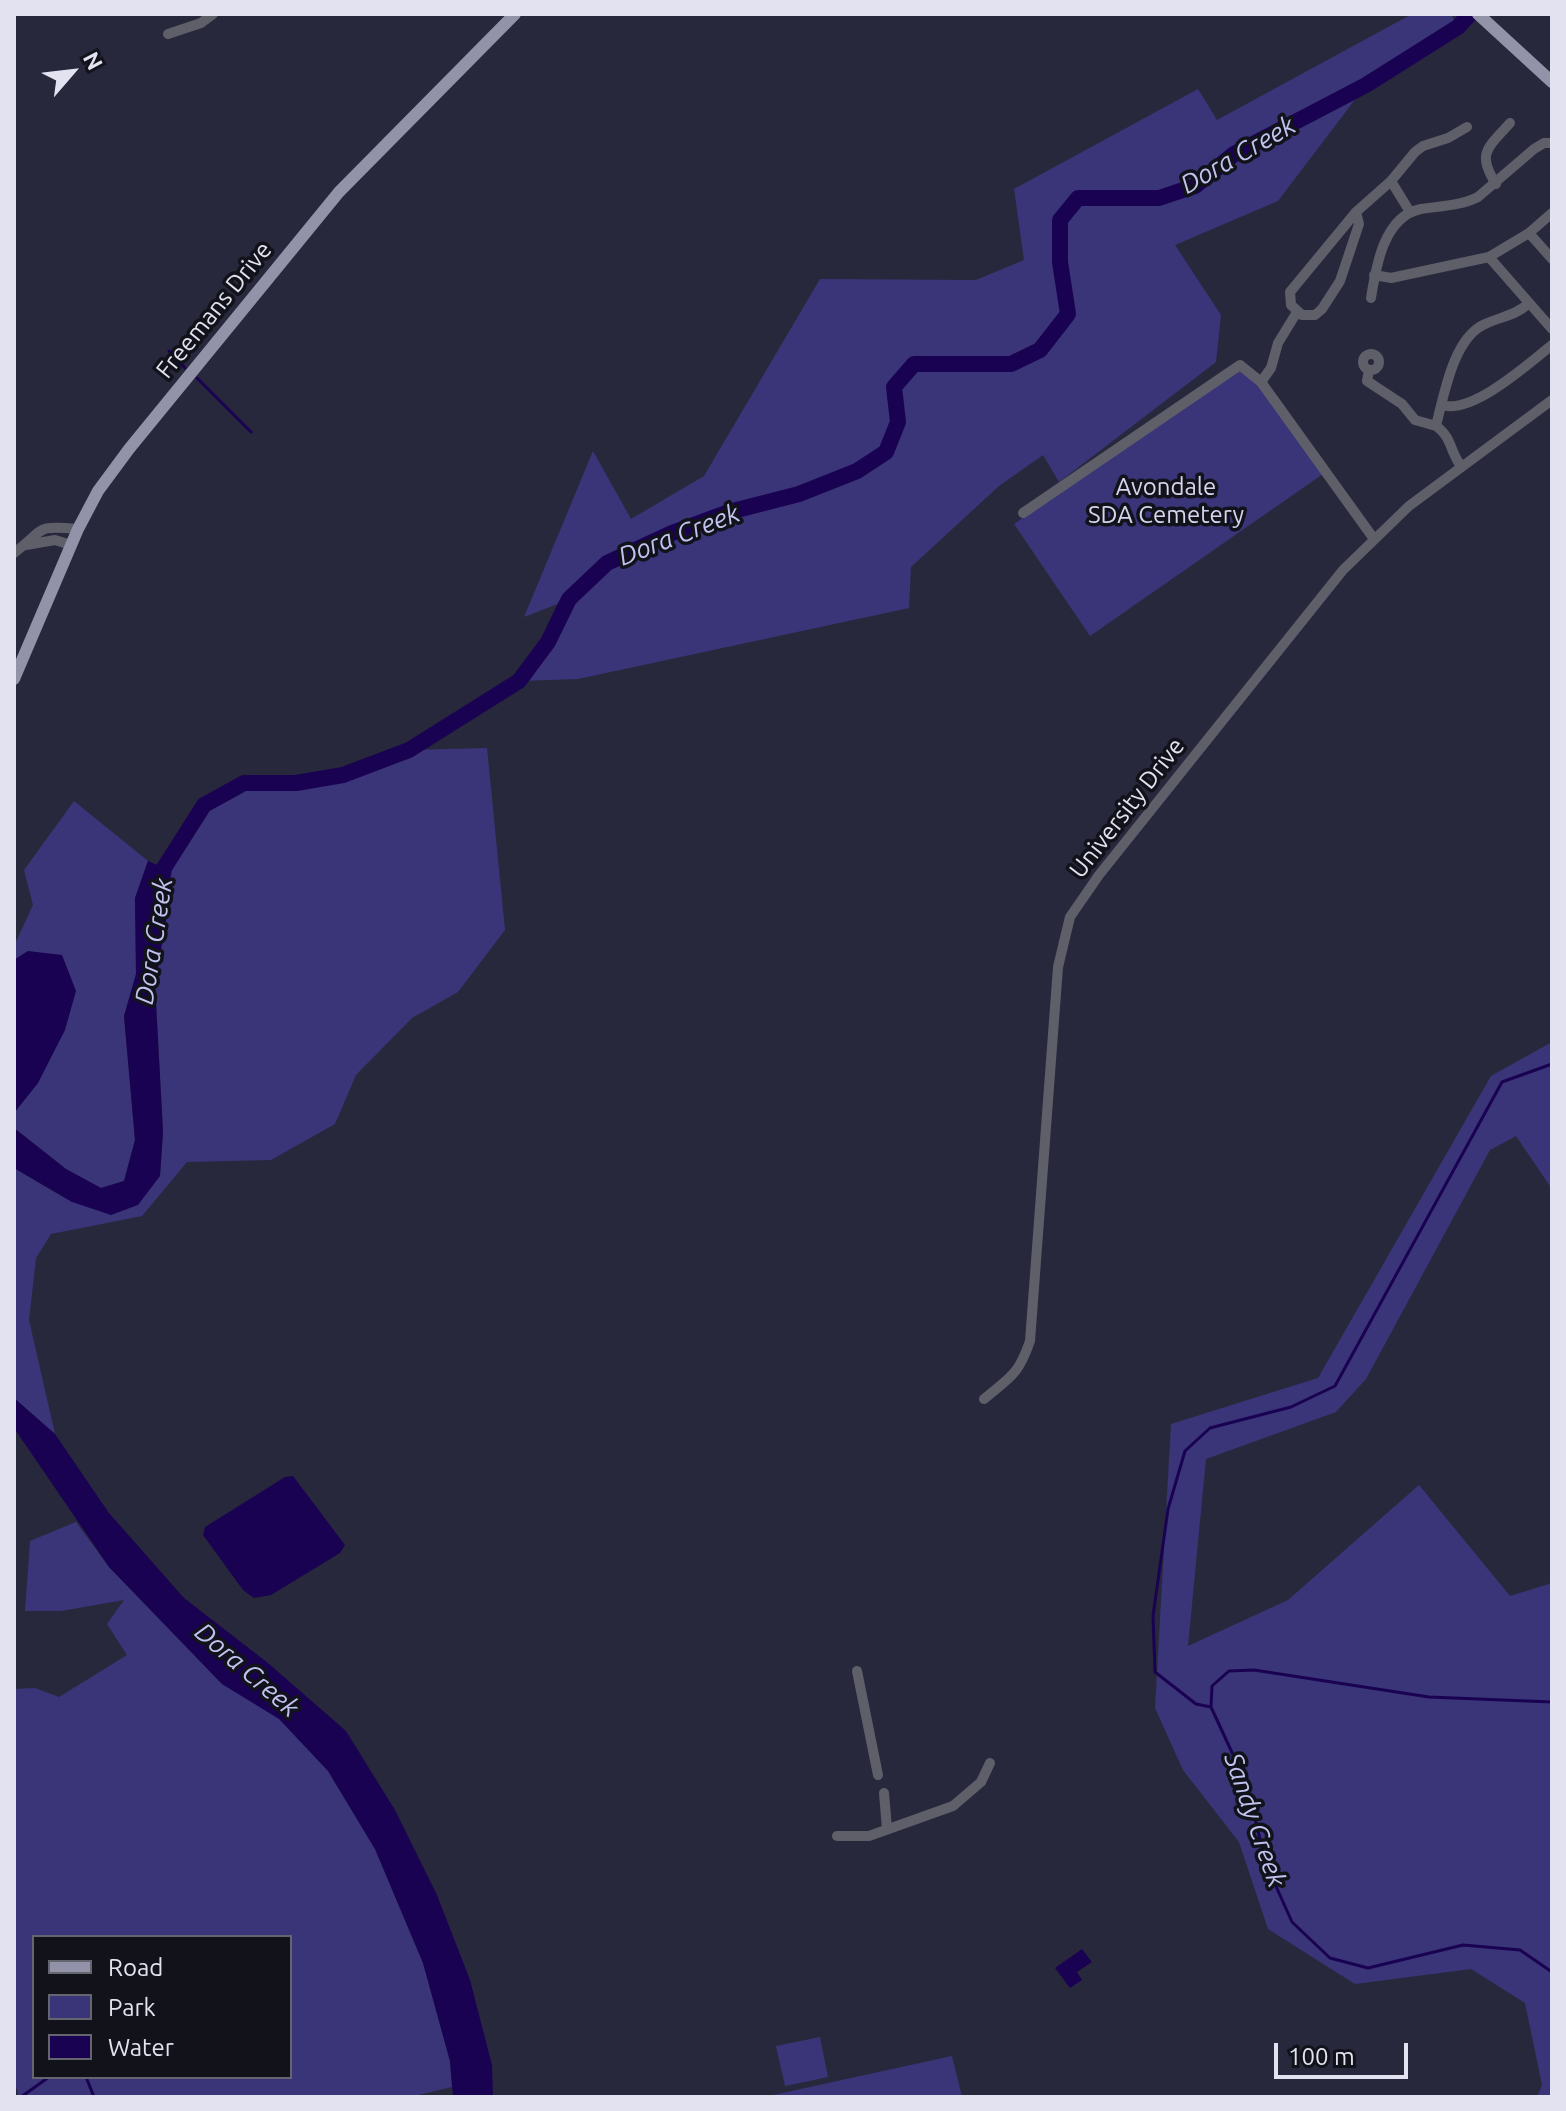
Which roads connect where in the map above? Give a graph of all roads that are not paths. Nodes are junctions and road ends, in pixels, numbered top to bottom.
1 (213, 14) edge
2 (515, 14) edge
3 (1478, 14) edge
4 (168, 34) dead end
5 (1552, 82) edge
6 (1510, 123) dead end
7 (1467, 127) dead end
8 (1552, 143) edge
9 (1391, 181) junction
10 (1496, 184) junction
11 (1356, 212) junction
12 (1410, 212) junction
13 (1552, 213) edge
14 (1529, 233) junction
15 (1489, 257) junction
16 (1552, 259) edge
17 (1374, 275) junction
18 (1371, 298) dead end
19 (1528, 304) junction
20 (1297, 312) junction
21 (1552, 329) edge
22 (1552, 345) edge
23 (1369, 370) dead end
24 (1261, 382) junction
25 (1552, 400) edge
26 (1442, 405) junction
27 (1436, 426) junction
28 (1461, 466) junction
29 (1023, 513) dead end
30 (78, 529) junction
31 (1374, 539) junction
32 (71, 545) junction
33 (24, 546) junction
34 (14, 553) edge
35 (14, 679) edge
36 (984, 1399) dead end
37 (857, 1671) dead end
38 (990, 1763) dead end
39 (878, 1775) dead end
40 (884, 1793) dead end
41 (887, 1829) junction
42 (837, 1836) dead end

1 - 4 street
2 - 30 main road, Freemans Drive
3 - 5 main road
6 - 10 street
7 - 9 street
8 - 10 street
9 - 11 street
9 - 12 street
10 - 12 street
11 - 20 street
11 - 20 street
12 - 17 street
13 - 14 street
14 - 15 street
14 - 16 street
15 - 17 street
15 - 19 street
17 - 18 street
19 - 21 street
19 - 26 street
20 - 24 street
22 - 26 street
23 - 27 street
24 - 29 street
24 - 31 street
25 - 28 street, University Drive
26 - 27 street
27 - 28 street
28 - 31 street, University Drive
30 - 32 main road, Freemans Drive
30 - 33 street
31 - 36 street, University Drive
32 - 33 street
32 - 35 main road, Freemans Drive
33 - 34 street
37 - 39 street
38 - 41 street
40 - 41 street
41 - 42 street

